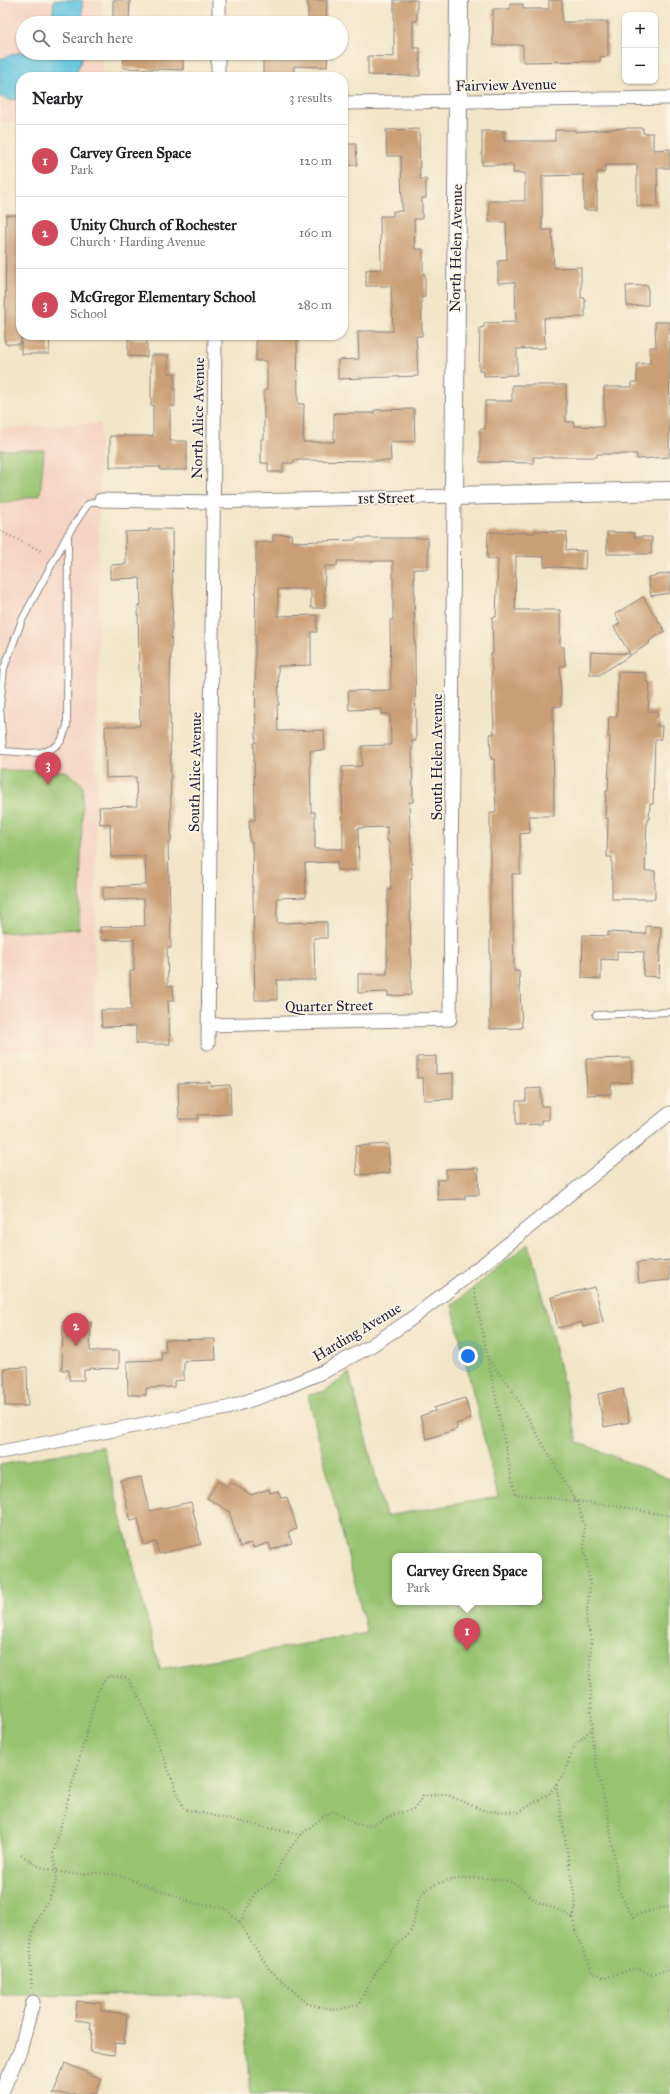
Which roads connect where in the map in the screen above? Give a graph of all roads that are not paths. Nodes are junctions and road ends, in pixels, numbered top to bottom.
1 (219, 0) edge
2 (459, 0) edge
3 (219, 16) edge
4 (218, 60) edge
5 (218, 72) edge
6 (670, 98) edge
7 (458, 102) junction
8 (348, 103) edge
9 (215, 340) edge
10 (670, 491) edge
11 (454, 496) junction
12 (101, 500) joint
13 (214, 502) junction
14 (68, 534) junction
15 (1, 750) edge
16 (670, 1012) edge
17 (596, 1015) dead end
18 (450, 1019) joint
19 (208, 1025) junction
20 (208, 1043) dead end
21 (670, 1113) edge
22 (0, 1452) edge
23 (33, 2002) road end
24 (1, 2094) edge

1 - 3 street
2 - 7 street, North Helen Avenue
4 - 5 street
6 - 7 street, Fairview Avenue
7 - 8 street, Fairview Avenue
7 - 11 street, North Helen Avenue
9 - 13 street, North Alice Avenue
10 - 11 street, 1st Street
11 - 13 street, 1st Street
11 - 18 street, South Helen Avenue
12 - 13 street, 1st Street
12 - 14 lane
13 - 19 street, South Alice Avenue
14 - 15 lane
14 - 15 lane
16 - 17 lane
18 - 19 street, Quarter Street
19 - 20 street, South Alice Avenue
21 - 22 street, Harding Avenue
23 - 24 street

